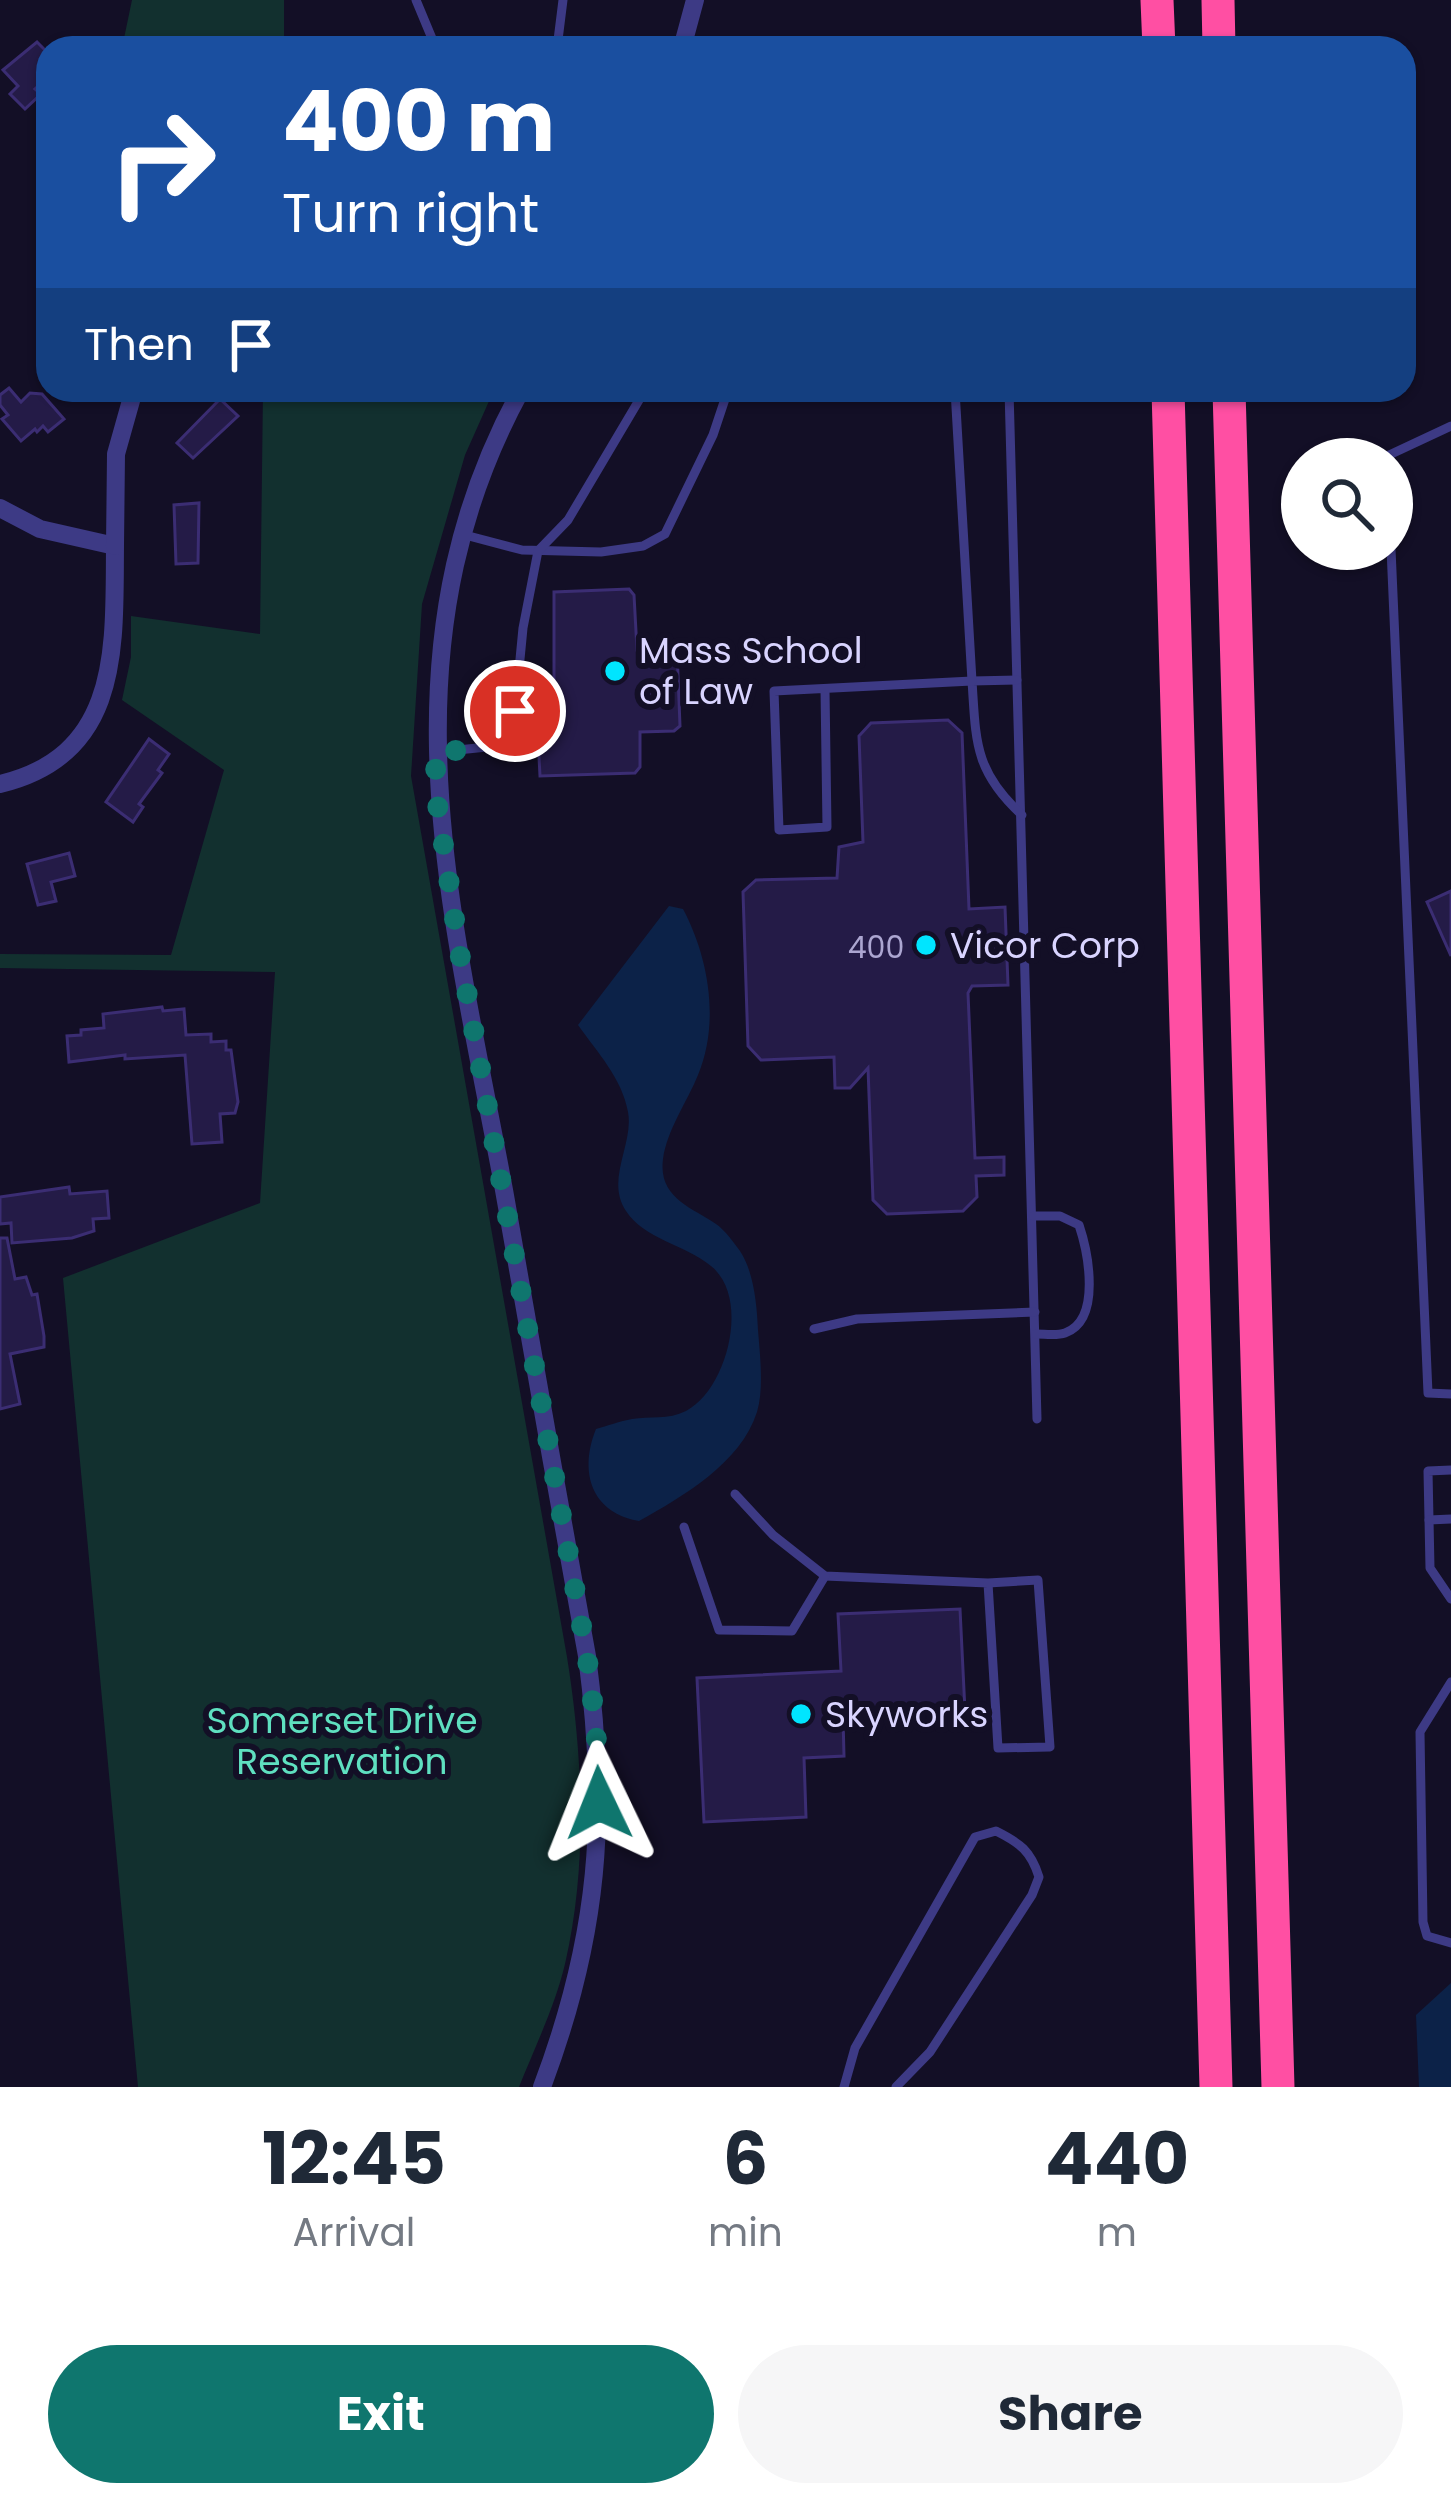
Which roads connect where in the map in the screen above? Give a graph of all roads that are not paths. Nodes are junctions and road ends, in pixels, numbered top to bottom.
1 (416, 0) edge
2 (563, 0) edge
3 (695, 0) edge
4 (1157, 0) edge
5 (1218, 0) edge
6 (431, 36) edge
7 (558, 36) edge
8 (685, 36) edge
9 (1158, 36) edge
10 (1219, 36) edge
11 (131, 402) edge
12 (515, 402) edge
13 (637, 402) edge
14 (724, 402) edge
15 (957, 402) edge
16 (1009, 402) edge
17 (1168, 402) edge
18 (1229, 402) edge
19 (1451, 427) edge
20 (1413, 444) edge
21 (0, 508) edge
22 (465, 535) junction
23 (115, 546) junction
24 (538, 551) junction
25 (1392, 570) edge
26 (1017, 680) junction
27 (972, 681) junction
28 (825, 690) junction
29 (435, 752) junction
30 (0, 784) edge
31 (1022, 815) junction
32 (1034, 1216) junction
33 (1035, 1312) junction
34 (814, 1329) dead end
35 (1036, 1334) junction
36 (1451, 1394) edge
37 (1037, 1419) dead end
38 (1451, 1470) edge
39 (735, 1494) dead end
40 (1451, 1519) edge
41 (1429, 1520) junction
42 (684, 1527) dead end
43 (825, 1576) junction
44 (988, 1583) junction
45 (1451, 1599) edge
46 (1451, 1682) edge
47 (1451, 1942) edge
48 (542, 2087) edge
49 (844, 2087) edge
50 (896, 2087) edge
51 (1216, 2087) edge
52 (1278, 2087) edge

1 - 6 lane
2 - 7 lane
3 - 8 street
4 - 9 highway
5 - 10 highway
11 - 23 street
12 - 22 street
13 - 24 lane
14 - 24 lane
15 - 27 lane
16 - 26 lane
17 - 51 highway
18 - 52 highway
19 - 20 lane
21 - 23 street
22 - 24 lane
22 - 29 street
23 - 30 street
24 - 29 lane
25 - 36 lane
26 - 27 lane
26 - 31 lane
27 - 28 lane
27 - 31 lane
28 - 28 lane
29 - 48 street
31 - 32 lane
32 - 33 lane
32 - 35 lane
33 - 34 lane
33 - 35 lane
35 - 37 lane
38 - 41 lane
39 - 43 lane
40 - 41 lane
41 - 45 lane
42 - 43 lane
43 - 44 lane
44 - 44 lane
46 - 47 lane
49 - 50 lane

